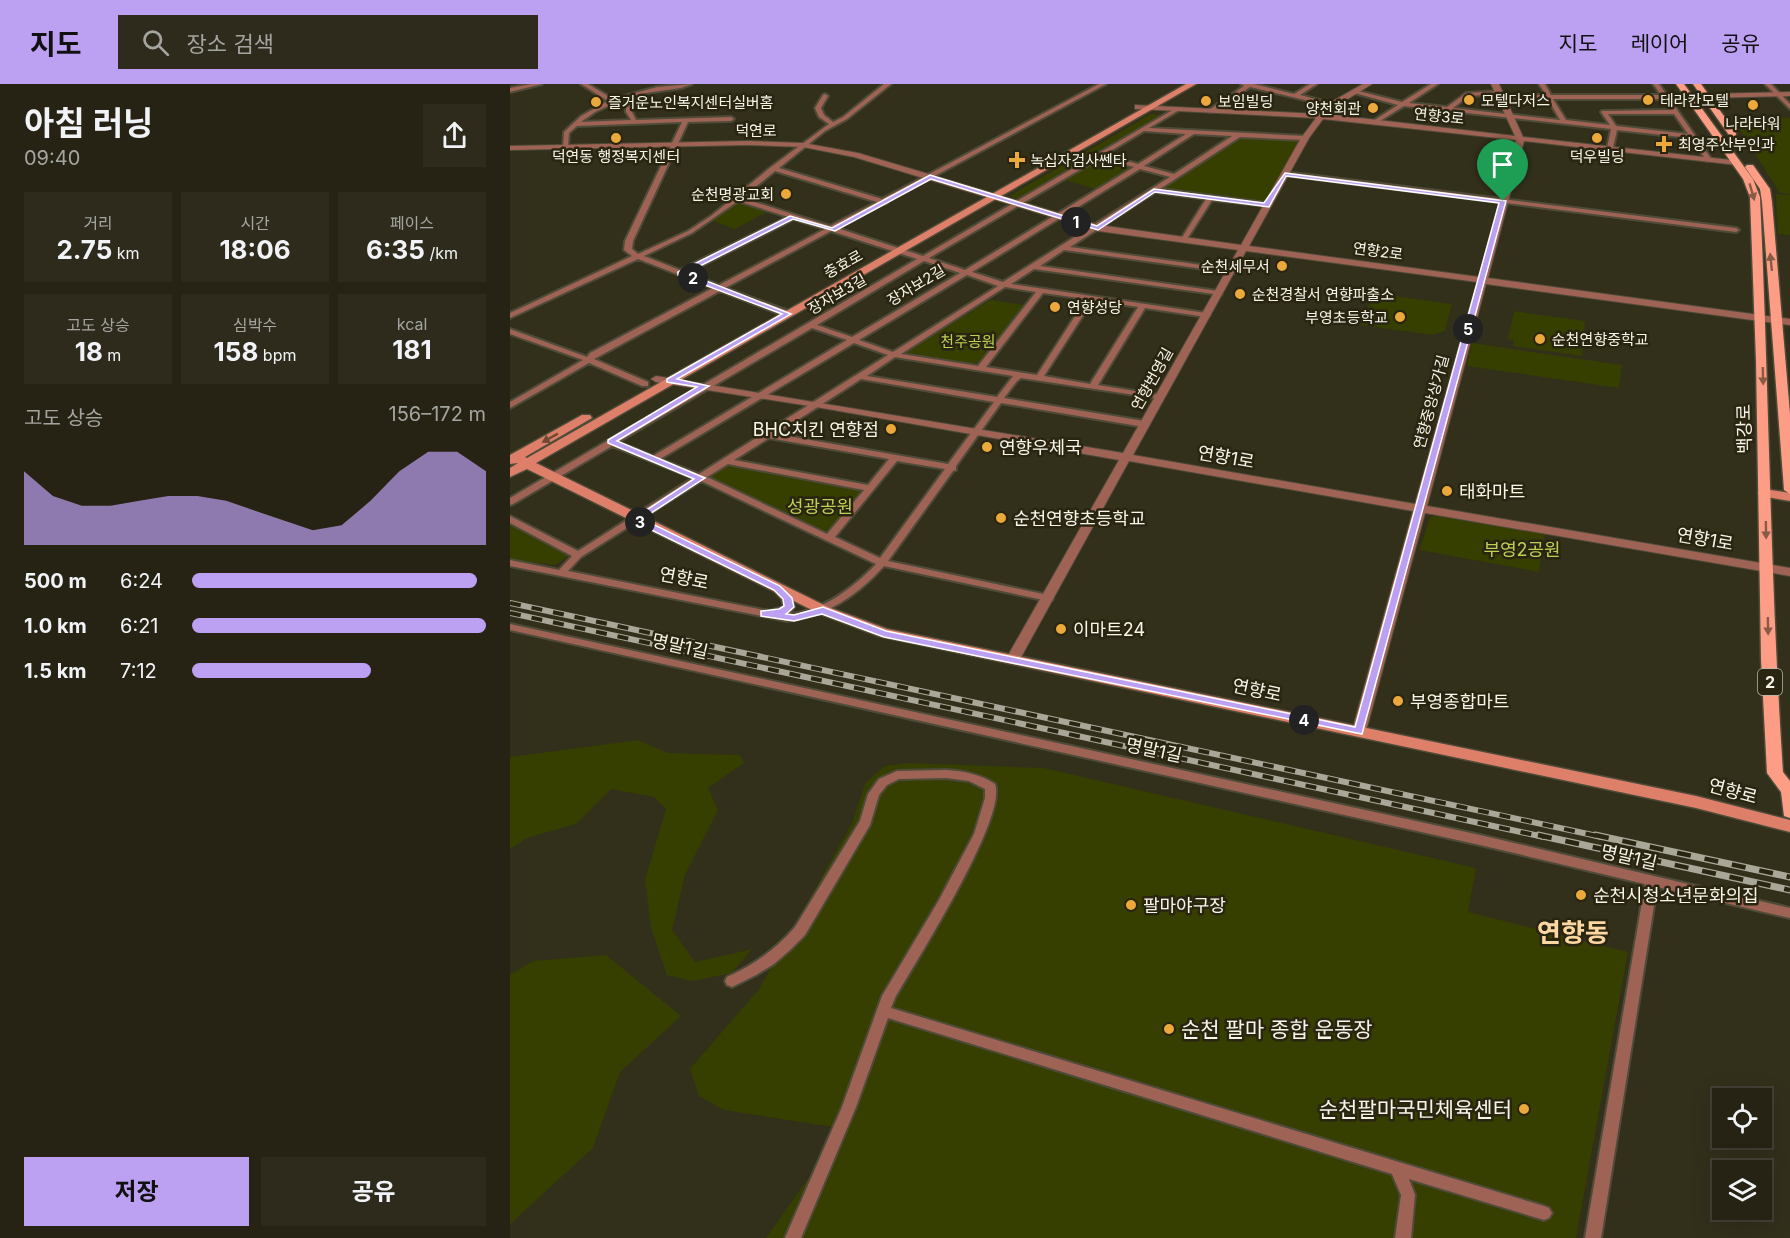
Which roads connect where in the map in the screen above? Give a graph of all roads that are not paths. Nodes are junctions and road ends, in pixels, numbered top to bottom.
1 (538, 84) edge
2 (584, 84) edge
3 (689, 84) edge
4 (888, 84) edge
5 (1103, 84) edge
6 (1177, 84) edge
7 (1192, 84) edge
8 (1248, 84) edge
9 (1314, 84) edge
10 (1368, 84) edge
11 (1377, 84) edge
12 (1435, 84) edge
13 (1495, 84) edge
14 (1542, 84) edge
15 (1656, 84) edge
16 (1674, 84) edge
17 (1680, 84) edge
18 (1691, 84) edge
19 (1697, 84) edge
20 (1768, 84) edge
21 (510, 90) edge
22 (1357, 93) junction
23 (1790, 94) edge
24 (1500, 95) junction
25 (1779, 95) junction
26 (825, 96) dead end
27 (1294, 96) junction
28 (1549, 96) junction
29 (1705, 96) junction
30 (1663, 97) junction
31 (616, 102) junction
32 (1402, 104) junction
33 (1138, 107) junction
34 (1790, 107) edge
35 (1149, 108) junction
36 (1330, 109) junction
37 (1448, 109) junction
38 (1178, 110) junction
39 (1211, 111) junction
40 (1674, 112) junction
41 (1509, 116) junction
42 (1347, 119) junction
43 (731, 120) dead end
44 (686, 121) junction
45 (1375, 122) junction
46 (1564, 122) junction
47 (635, 123) junction
48 (575, 124) junction
49 (832, 124) junction
50 (1614, 127) junction
51 (1146, 130) junction
52 (1192, 133) junction
53 (1238, 135) junction
54 (1691, 136) junction
55 (1305, 138) junction
56 (1520, 138) junction
57 (1728, 142) junction
58 (675, 145) junction
59 (803, 145) junction
60 (565, 147) junction
61 (510, 148) edge
62 (1610, 148) junction
63 (1101, 156) junction
64 (1709, 160) junction
65 (1737, 163) junction
66 (1140, 167) junction
67 (774, 168) junction
68 (1285, 174) junction
69 (1175, 176) junction
70 (930, 177) junction
71 (1154, 190) junction
72 (991, 196) junction
73 (736, 198) junction
74 (1210, 198) junction
75 (1503, 201) junction
76 (885, 202) junction
77 (1017, 205) junction
78 (1266, 205) junction
79 (793, 217) junction
80 (1059, 217) junction
81 (1098, 228) junction
82 (833, 230) junction
83 (1736, 230) dead end
84 (1184, 240) junction
85 (1065, 248) junction
86 (1244, 248) junction
87 (894, 249) junction
88 (636, 256) junction
89 (924, 259) junction
90 (1034, 267) junction
91 (1231, 271) junction
92 (964, 272) junction
93 (681, 273) junction
94 (1481, 280) junction
95 (1004, 285) junction
96 (719, 288) junction
97 (1041, 291) junction
98 (1218, 293) junction
99 (1091, 298) junction
100 (1143, 306) junction
101 (783, 312) junction
102 (1206, 315) junction
103 (510, 316) edge
104 (1761, 318) junction
105 (1776, 320) junction
106 (1790, 322) edge
107 (811, 325) junction
108 (510, 331) edge
109 (852, 340) junction
110 (895, 355) junction
111 (589, 360) junction
112 (981, 368) junction
113 (1021, 374) junction
114 (861, 377) junction
115 (1040, 377) junction
116 (670, 381) junction
117 (651, 382) junction
118 (705, 386) junction
119 (1093, 386) junction
120 (760, 395) junction
121 (1159, 397) junction
122 (1000, 399) junction
123 (816, 404) junction
124 (510, 405) edge
125 (1144, 424) junction
126 (978, 432) junction
127 (769, 435) junction
128 (610, 442) junction
129 (1125, 457) junction
130 (895, 458) junction
131 (515, 459) edge
132 (654, 459) junction
133 (727, 461) junction
134 (953, 468) junction
135 (510, 473) edge
136 (552, 478) junction
137 (701, 478) junction
138 (870, 488) junction
139 (1790, 490) edge
140 (1765, 493) junction
141 (1790, 497) edge
142 (510, 502) edge
143 (1420, 509) junction
144 (510, 519) edge
145 (636, 520) junction
146 (829, 538) junction
147 (578, 555) junction
148 (510, 563) edge
149 (882, 563) junction
150 (1766, 568) junction
151 (1790, 572) edge
152 (561, 573) junction
153 (777, 588) junction
154 (1048, 598) junction
155 (823, 610) junction
156 (764, 614) junction
157 (510, 627) edge
158 (1013, 659) junction
159 (1359, 731) junction
160 (1789, 790) edge
161 (1790, 812) edge
162 (1790, 826) edge
163 (1652, 881) junction
164 (1790, 913) edge
165 (732, 981) dead end
166 (883, 1011) junction
167 (1398, 1169) junction
168 (1544, 1213) dead end
169 (793, 1238) edge
170 (1403, 1238) edge
171 (1593, 1238) edge

1 - 21 street
2 - 31 street
3 - 31 street
4 - 49 street
5 - 70 street
6 - 33 main road, 충효로
7 - 35 main road, 충효로
8 - 27 street
8 - 39 street
9 - 27 street
10 - 22 street, 연향번영길
11 - 22 street, 연향번영길
12 - 32 street
13 - 24 street
14 - 28 street
15 - 30 street
16 - 57 main road, 2
17 - 57 main road, 백강로
18 - 57 main road, 백강로
19 - 29 main road, 2
20 - 25 street
22 - 32 street
22 - 36 street, 연향번영길
23 - 25 street
24 - 28 street
24 - 37 street
24 - 41 street
25 - 29 street
25 - 34 street
26 - 49 street
27 - 36 street
28 - 30 street
28 - 46 street
29 - 57 main road, 2
30 - 40 street
31 - 47 street
31 - 48 street
32 - 37 street
32 - 45 street
33 - 35 street, 연향3로
33 - 72 main road, 충효로
35 - 38 street, 연향3로
35 - 72 main road, 충효로
36 - 39 street, 연향3로
36 - 42 street, 연향3로
36 - 42 street
36 - 55 street, 연향번영길
37 - 41 street
38 - 39 street, 연향3로
38 - 51 street, 장자보3길
40 - 50 street
40 - 54 street
41 - 46 street
41 - 56 street
42 - 45 street, 연향3로
43 - 44 street
44 - 47 street
44 - 58 street
45 - 56 street, 연향3로
46 - 50 street
47 - 48 street
48 - 60 street
49 - 59 street
50 - 54 street
50 - 62 street
51 - 52 street
51 - 63 street, 장자보3길
52 - 53 street
52 - 66 street, 장자보2길
53 - 55 street
53 - 69 street
54 - 64 street
55 - 68 street, 연향번영길
56 - 62 street, 연향3로
56 - 75 street, 연향중앙상가길
57 - 65 main road, 백강로 / 2
105 -> 57 main road, 백강로 / 2
58 - 59 street, 덕연로
58 - 60 street, 덕연로
58 - 88 street
59 - 67 street
59 - 70 street, 덕연로
60 - 61 street, 덕연로
62 - 64 street, 연향3로
63 - 66 street
63 - 77 street, 장자보3길
64 - 65 street, 연향3로
65 -> 104 main road, 백강로 / 2
66 - 69 street
66 - 80 street, 장자보2길
67 - 73 street
67 - 76 street
68 - 75 street
68 - 78 street, 연향번영길
69 - 71 street
70 - 72 street, 덕연로
70 - 76 street
71 - 74 street
71 - 81 street
72 - 77 street, 연향2로
72 - 87 main road, 충효로
73 - 79 street
73 - 88 street
74 - 78 street
74 - 84 street
75 - 83 street
75 - 94 street, 연향중앙상가길
76 - 82 street
77 - 80 street, 연향2로
77 - 89 street, 장자보3길
78 - 86 street, 연향번영길
79 - 82 street
79 - 93 street
80 - 81 street, 연향2로
80 - 92 street, 장자보2길
81 - 84 street, 연향2로
81 - 85 street
82 - 87 street
82 - 96 street
84 - 86 street, 연향2로
85 - 90 street
85 - 91 street
86 - 91 street, 연향번영길
86 - 94 street, 연향2로
87 - 89 street
87 - 101 main road, 충효로
88 - 93 street
88 - 103 street
89 - 92 street
89 - 107 street, 장자보3길
90 - 95 street
90 - 98 street
91 - 98 street, 연향번영길
92 - 95 street
92 - 109 street, 장자보2길
93 - 96 street
94 - 104 street, 연향2로
94 - 143 street, 연향중앙상가길
95 - 97 street
95 - 110 street
96 - 101 street
96 - 111 street
97 - 99 street
97 - 112 street
98 - 102 street, 연향번영길
99 - 100 street
99 - 115 street
100 - 102 street
100 - 119 street
101 - 116 main road, 충효로
101 - 117 main road, 충효로
102 - 121 street, 연향번영길
104 - 105 street, 연향2로
104 -> 140 main road, 백강로 / 2
105 - 106 street, 연향2로
105 - 139 main road, 백강로 / 2
107 - 109 street
107 - 118 street, 장자보3길
108 - 111 street
109 - 110 street
109 - 120 street, 장자보2길
110 - 112 street
110 - 114 street
111 - 117 street
111 - 124 street
112 - 113 street
113 - 115 street
113 - 122 street
114 - 122 street
114 - 123 street
115 - 119 street
116 - 117 street, 연향1로
116 - 118 street, 연향1로
116 - 131 main road, 충효로
117 -> 131 main road, 충효로
118 - 120 street, 연향1로
118 - 128 street, 장자보3길
119 - 121 street
120 - 123 street, 연향1로
120 - 132 street, 장자보2길
121 - 125 street, 연향번영길
122 - 125 street
122 - 126 street
123 - 126 street, 연향1로
123 - 127 street
125 - 129 street, 연향번영길
126 - 129 street, 연향1로
126 - 134 street
127 - 130 street
127 - 133 street
128 - 132 street
128 - 136 street, 장자보3길
129 - 143 street, 연향1로
129 - 154 street, 연향번영길
130 - 134 street
130 - 138 street
131 - 135 main road, 충효로
131 - 136 main road, 연향로
132 - 137 street
133 - 137 street
133 - 138 street
134 - 149 street
136 - 142 street, 장자보3길
136 - 145 main road, 연향로
137 - 145 street
137 - 146 street
138 - 146 street
140 - 141 main road
140 -> 150 main road, 백강로 / 2
143 - 150 street, 연향1로
143 - 159 street, 연향중앙상가길
144 - 147 street
145 - 147 street
145 - 153 main road, 연향로
146 - 149 street
147 - 152 street
148 - 152 street, 연향로
149 - 154 street
149 - 155 street
150 - 151 street, 연향1로
150 -> 160 main road, 백강로 / 2
152 - 156 street, 연향로
153 - 155 main road, 연향로
153 - 156 street
154 - 158 street, 연향번영길
155 - 156 street, 연향로
155 - 158 main road, 연향로
157 - 163 street, 명말1길
158 - 159 main road, 연향로
159 - 162 main road, 연향로
160 - 161 main road, 2
163 - 164 street, 명말1길
163 - 171 street
165 - 166 street
166 - 167 street
166 - 169 street
167 - 168 street
167 - 170 street

